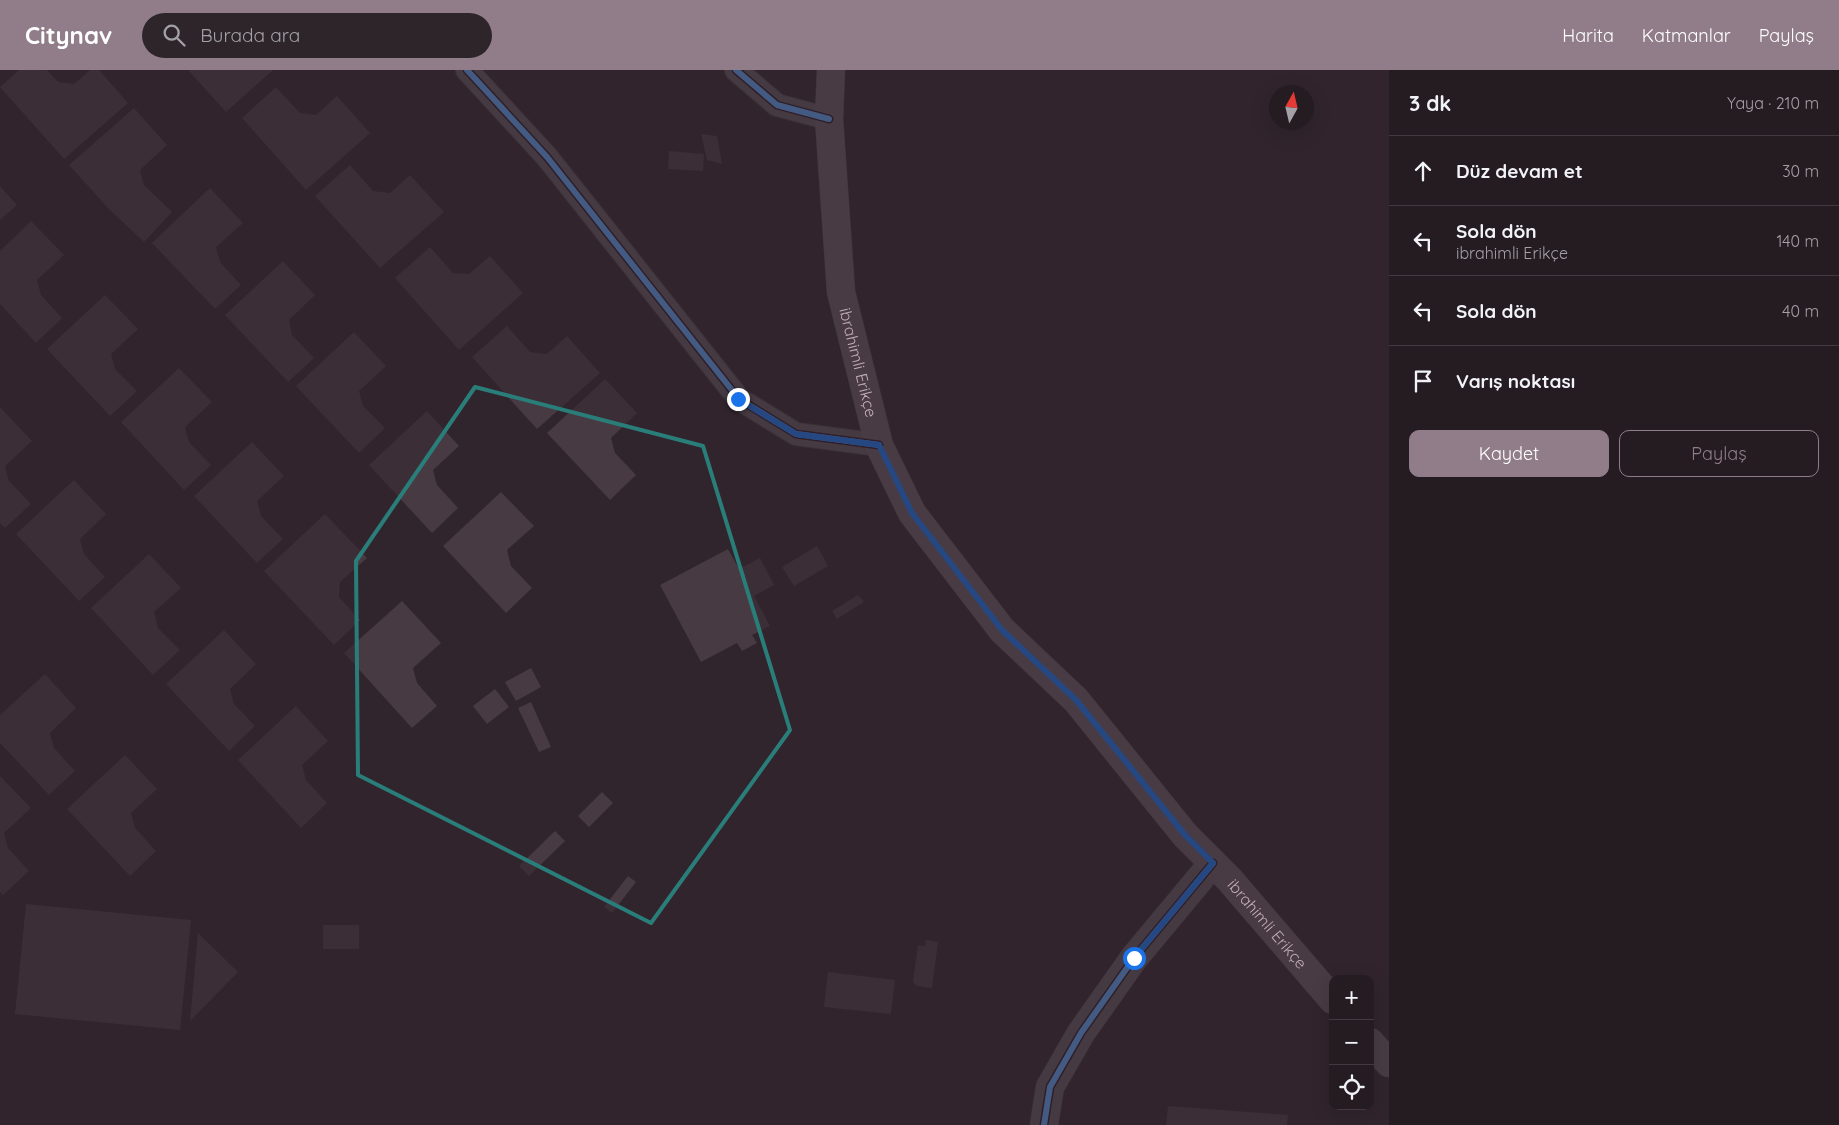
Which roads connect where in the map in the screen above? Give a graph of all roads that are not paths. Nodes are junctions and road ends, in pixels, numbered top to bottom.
1 (467, 70) edge
2 (736, 70) edge
3 (831, 70) edge
4 (830, 119) junction
5 (879, 445) junction
6 (1213, 863) junction
7 (1329, 995) edge
8 (1374, 1046) edge
9 (1389, 1063) edge
10 (1044, 1125) edge

1 - 5 street
2 - 4 street
3 - 4 main road, ibrahimli Erikçe
4 - 5 main road, ibrahimli Erikçe
5 - 6 main road, ibrahimli Erikçe
6 - 7 main road, ibrahimli Erikçe
6 - 10 street
8 - 9 main road

